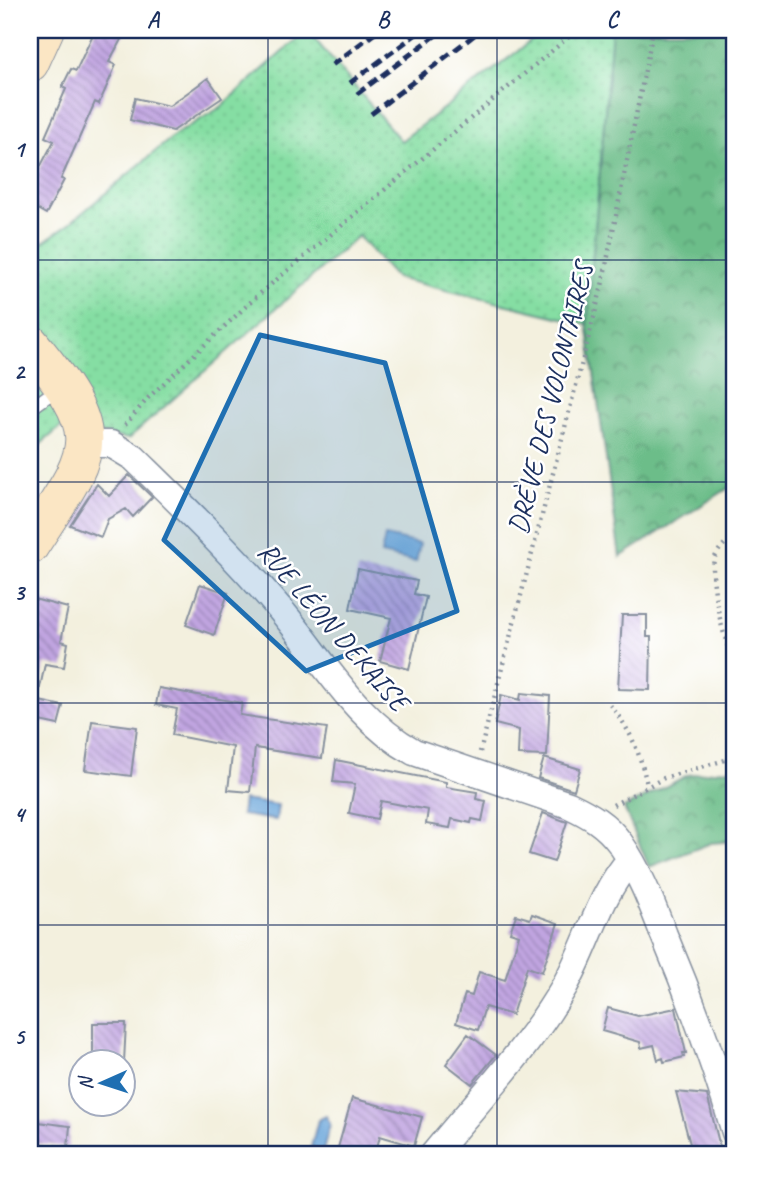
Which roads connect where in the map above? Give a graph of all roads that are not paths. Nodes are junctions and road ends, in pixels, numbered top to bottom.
1 (45, 30) edge
2 (30, 64) edge
3 (30, 343) edge
4 (63, 385) junction
5 (30, 410) edge
6 (98, 444) junction
7 (30, 546) edge
8 (630, 860) junction
9 (735, 1132) edge
10 (433, 1155) edge

1 - 2 street
3 - 4 street
4 - 5 lane
4 - 6 street
6 - 7 street
6 - 8 street, RUE LÉON DEKAISE
8 - 9 street, RUE LÉON DEKAISE
8 - 10 street

